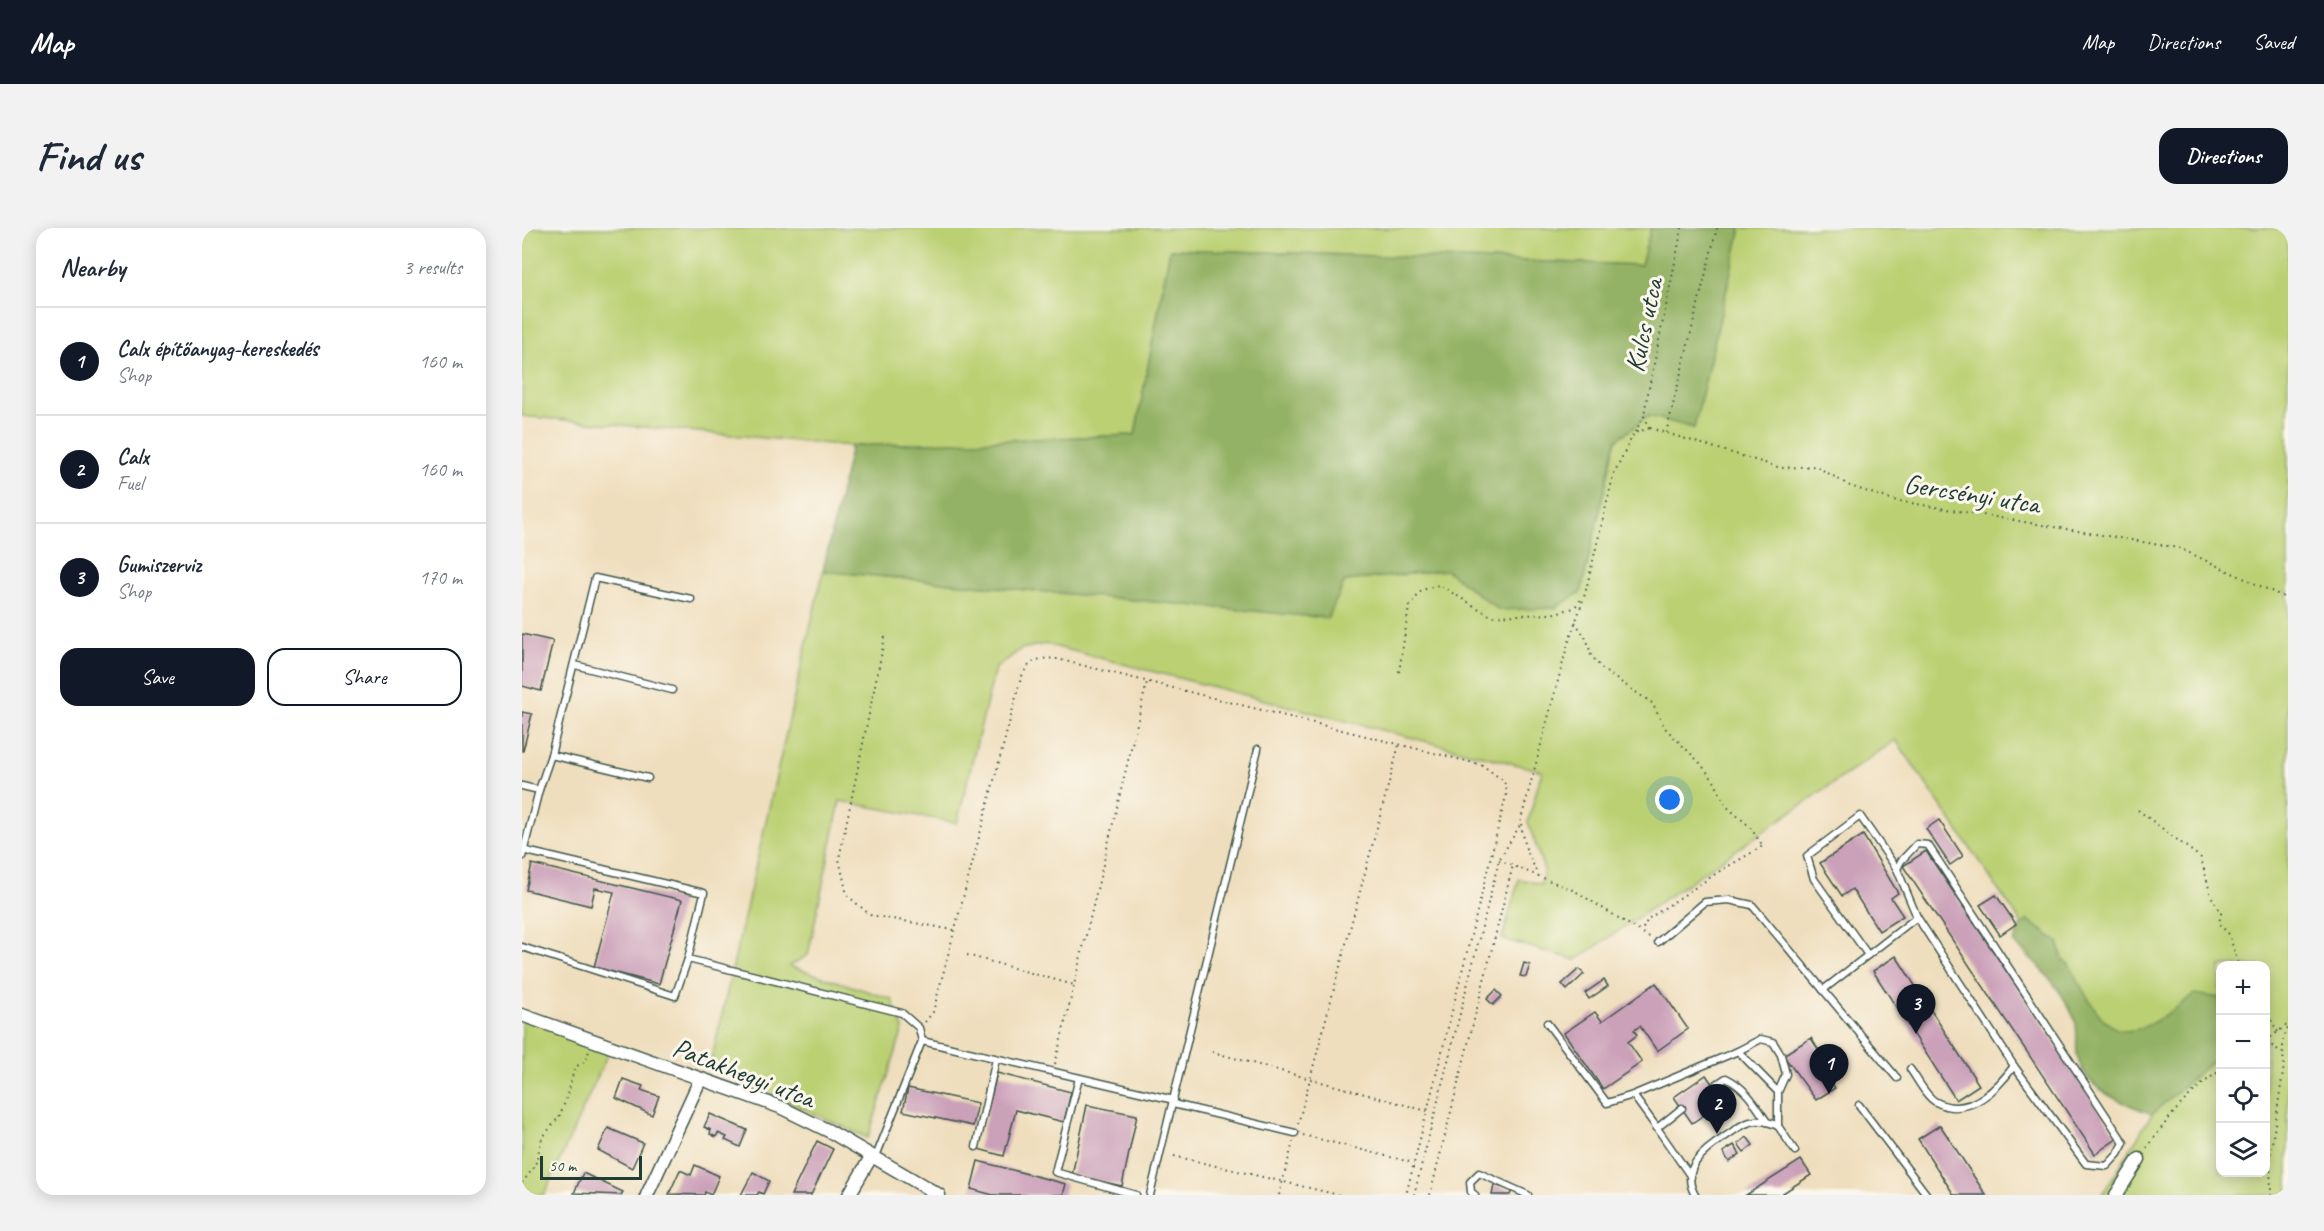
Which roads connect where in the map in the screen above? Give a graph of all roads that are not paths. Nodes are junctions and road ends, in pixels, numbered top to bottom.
1 (691, 599) dead end
2 (575, 665) junction
3 (672, 690) dead end
4 (1258, 749) dead end
5 (551, 755) junction
6 (648, 778) dead end
7 (522, 786) edge
8 (539, 790) junction
9 (523, 853) edge
10 (1897, 869) junction
11 (1917, 917) junction
12 (1658, 942) road end
13 (522, 947) edge
14 (1868, 955) junction
15 (688, 959) junction
16 (1822, 990) junction
17 (522, 1015) edge
18 (1547, 1023) dead end
19 (922, 1041) junction
20 (1738, 1051) junction
21 (996, 1059) junction
22 (2014, 1066) junction
23 (1910, 1069) dead end
24 (1079, 1078) junction
25 (1897, 1078) dead end
26 (700, 1080) junction
27 (1714, 1086) dead end
28 (1778, 1092) junction
29 (1633, 1095) junction
30 (1173, 1102) junction
31 (1859, 1105) dead end
32 (1682, 1108) dead end
33 (1768, 1122) junction
34 (1778, 1126) junction
35 (1657, 1128) junction
36 (1295, 1133) road end
37 (976, 1147) dead end
38 (1795, 1151) dead end
39 (873, 1158) junction
40 (2139, 1160) road end
41 (1690, 1177) junction
42 (936, 1194) edge
43 (647, 1195) edge
44 (849, 1195) edge
45 (1136, 1195) edge
46 (1150, 1195) edge
47 (1475, 1195) edge
48 (1528, 1195) edge
49 (1695, 1195) edge
50 (1927, 1195) edge
51 (2116, 1195) edge

1 - 2 lane
2 - 3 lane
2 - 5 lane
4 - 30 lane
5 - 6 lane
5 - 8 lane
7 - 8 lane
8 - 9 lane
9 - 15 lane
10 - 11 lane
10 - 14 lane
10 - 22 lane
11 - 14 lane
11 - 22 lane
12 - 16 lane
13 - 15 lane
14 - 16 lane
15 - 19 lane
16 - 25 lane
17 - 26 street, Patakhegyi utca
18 - 29 lane
19 - 21 lane
19 - 39 lane
20 - 28 lane
20 - 28 lane
20 - 29 lane
21 - 24 lane
21 - 37 lane
22 - 23 lane
24 - 30 lane
24 - 45 lane
26 - 39 street, Patakhegyi utca
26 - 43 street
27 - 33 lane
28 - 34 lane
29 - 35 lane
30 - 36 lane
30 - 46 lane
31 - 50 lane
32 - 35 lane
33 - 34 lane
33 - 41 lane
34 - 38 lane
35 - 41 lane
39 - 42 street, Patakhegyi utca
39 - 44 street
40 - 51 street
41 - 49 lane
47 - 48 lane

